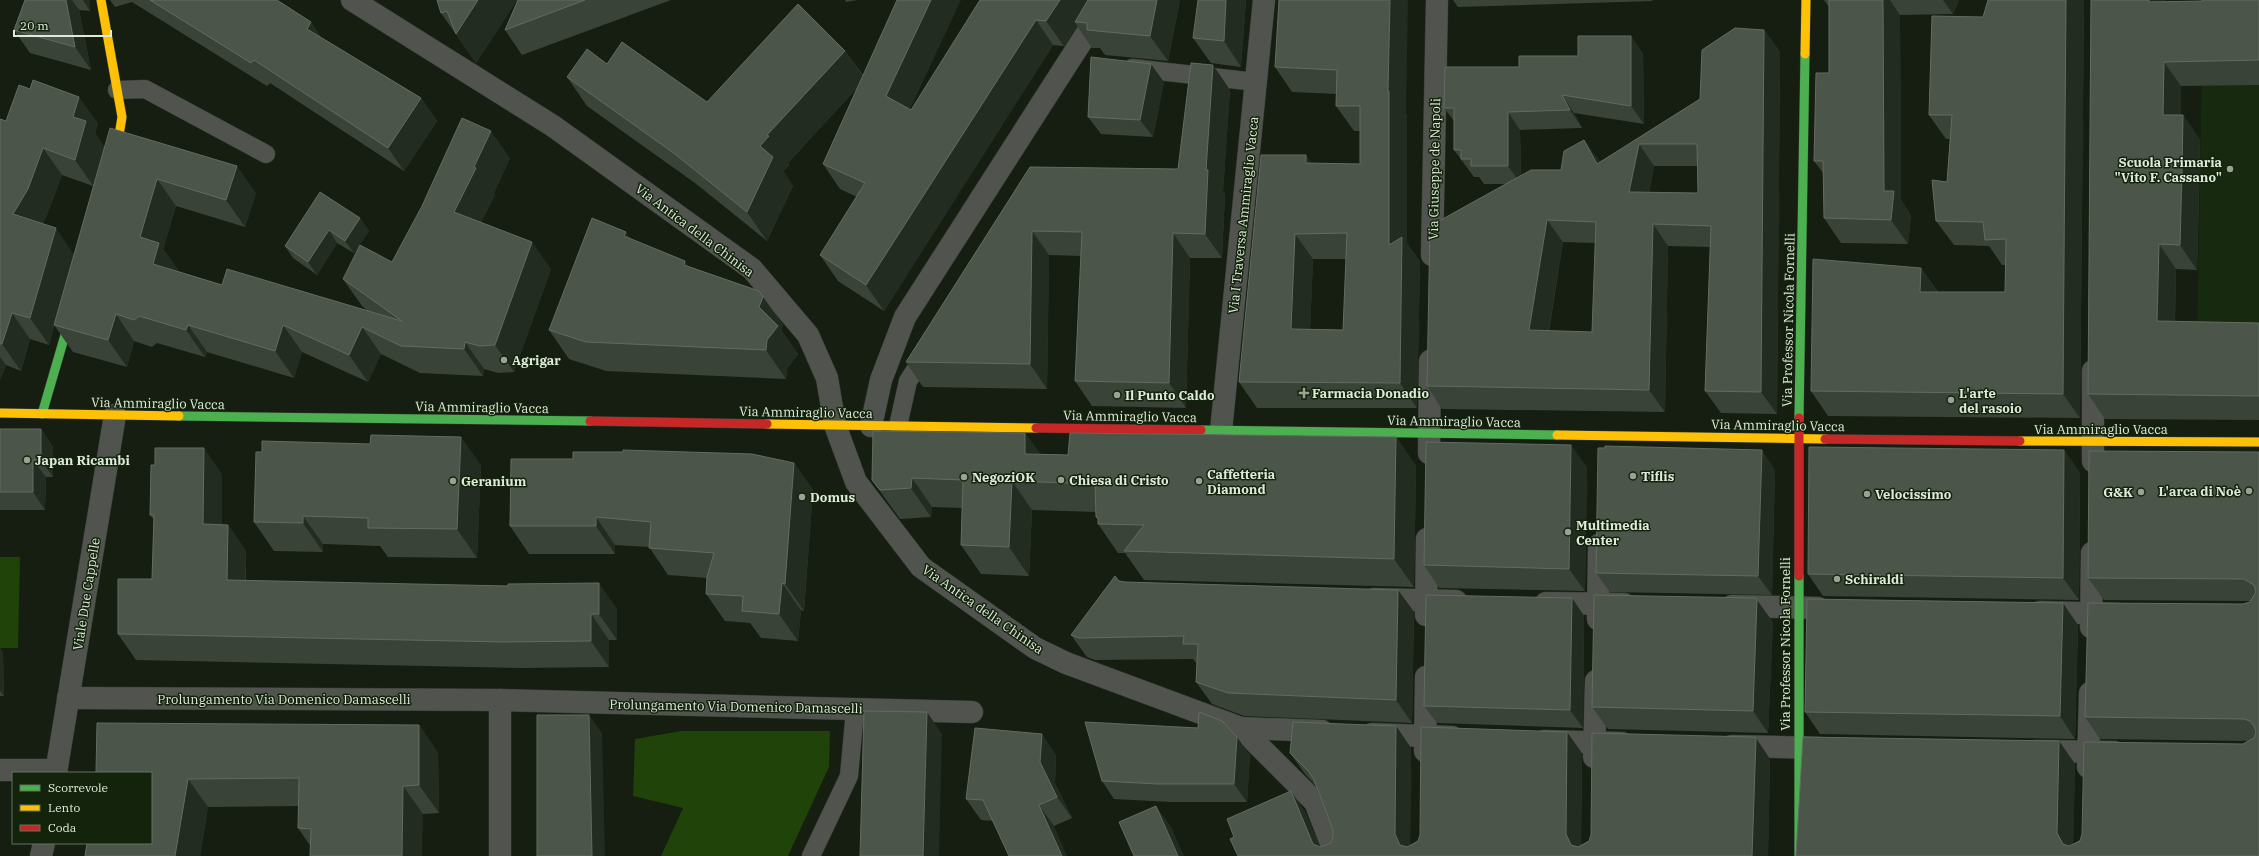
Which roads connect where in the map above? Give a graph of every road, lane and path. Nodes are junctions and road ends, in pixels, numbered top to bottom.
1 (101, 0) edge
2 (355, 0) edge
3 (1108, 0) edge
4 (1264, 0) edge
5 (1437, 0) edge
6 (1806, 0) edge
7 (1115, 66) edge
8 (1256, 82) junction
9 (117, 90) junction
10 (266, 154) dead end
11 (113, 167) edge
12 (1432, 274) edge
13 (74, 301) edge
14 (938, 336) edge
15 (1431, 338) edge
16 (2094, 347) edge
17 (0, 413) edge
18 (42, 414) junction
19 (115, 415) junction
20 (835, 425) junction
21 (871, 426) junction
22 (898, 426) junction
23 (1221, 430) junction
24 (1429, 433) junction
25 (1799, 438) junction
26 (2093, 442) junction
27 (2259, 442) edge
28 (1428, 473) edge
29 (2092, 481) edge
30 (1428, 521) edge
31 (1599, 524) edge
32 (2092, 536) edge
33 (1355, 598) edge
34 (1426, 600) junction
35 (1473, 601) edge
36 (1528, 602) edge
37 (1598, 604) junction
38 (1644, 604) edge
39 (1714, 606) edge
40 (1798, 607) junction
41 (1838, 608) edge
42 (2020, 612) edge
43 (2091, 613) junction
44 (2137, 614) edge
45 (2090, 644) edge
46 (2090, 675) edge
47 (68, 698) junction
48 (500, 700) junction
49 (855, 710) junction
50 (972, 712) dead end
51 (1240, 728) junction
52 (1426, 736) junction
53 (1471, 738) edge
54 (1525, 740) edge
55 (1594, 742) junction
56 (1641, 744) edge
57 (1712, 746) edge
58 (1798, 748) junction
59 (1837, 748) edge
60 (2018, 751) edge
61 (2089, 752) junction
62 (2135, 752) edge
63 (1425, 768) edge
64 (0, 770) edge
65 (56, 771) edge
66 (1594, 780) edge
67 (2087, 789) edge
68 (44, 844) edge
69 (41, 856) edge
70 (500, 856) edge
71 (811, 856) edge
72 (1336, 856) edge
73 (1798, 856) edge

1 - 9 street
2 - 20 street, Via Antica della Chinisa
3 - 21 street
4 - 8 street, Via I Traversa Ammiraglio Vacca
5 - 12 street, Via Giuseppe de Napoli
6 - 25 street, Via Professor Nicola Fornelli
7 - 8 lane
8 - 23 street, Via I Traversa Ammiraglio Vacca
9 - 10 lane
9 - 11 street
13 - 18 street
14 - 22 lane
15 - 24 street
16 - 26 street
17 - 18 street, Via Ammiraglio Vacca
18 - 19 street, Via Ammiraglio Vacca
19 - 20 street, Via Ammiraglio Vacca
19 - 47 street, Viale Due Cappelle
20 - 21 street, Via Ammiraglio Vacca
20 - 51 street, Via Antica della Chinisa
21 - 22 street, Via Ammiraglio Vacca
22 - 23 street, Via Ammiraglio Vacca
23 - 24 street, Via Ammiraglio Vacca
24 - 25 street, Via Ammiraglio Vacca
24 - 28 street
25 - 26 street, Via Ammiraglio Vacca
25 - 40 street, Via Professor Nicola Fornelli
26 - 27 street, Via Ammiraglio Vacca
26 - 29 street
30 - 34 street
31 - 37 street
32 - 43 street
33 - 34 street
34 - 35 street
34 - 52 street
36 - 37 street
37 - 38 street
37 - 55 street
39 - 40 street
40 - 41 street
40 - 58 street, Via Professor Nicola Fornelli
42 - 43 street
43 - 44 street
43 - 45 street
46 - 61 street
47 - 48 street, Prolungamento Via Domenico Damascelli
47 - 65 street, Viale Due Cappelle
48 - 49 street, Prolungamento Via Domenico Damascelli
48 - 70 street
49 - 50 street, Prolungamento Via Domenico Damascelli
49 - 71 lane
51 - 52 street
51 - 72 street, Via Antica della Chinisa
52 - 53 street
52 - 63 street
54 - 55 street
55 - 56 street
55 - 66 street
57 - 58 street
58 - 59 street
58 - 73 street, Via Professor Nicola Fornelli
60 - 61 street
61 - 62 street
61 - 67 street
64 - 65 street
68 - 69 street

